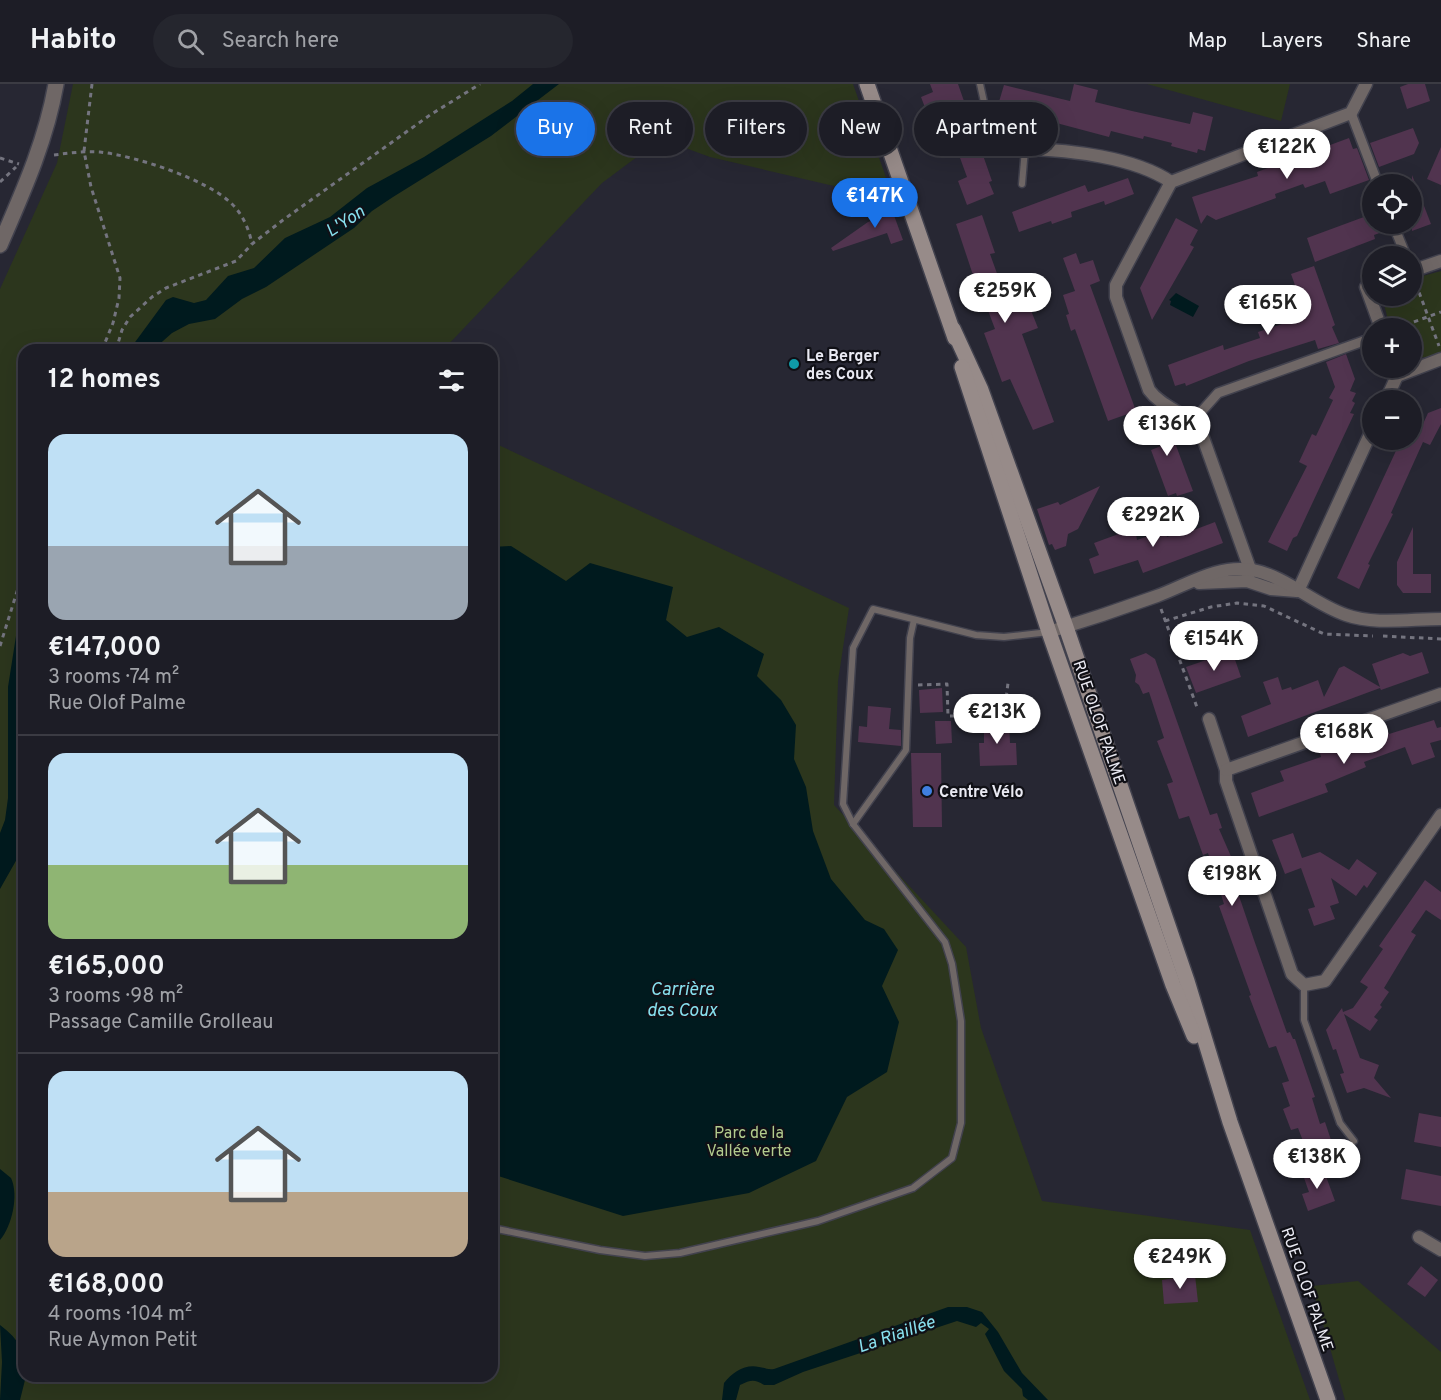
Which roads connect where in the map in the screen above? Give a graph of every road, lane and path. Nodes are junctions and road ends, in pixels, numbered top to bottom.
1 (56, 84) edge
2 (92, 84) edge
3 (480, 84) edge
4 (867, 84) edge
5 (980, 84) edge
6 (1365, 86) edge
7 (984, 102) edge
8 (1351, 113) junction
9 (84, 151) junction
10 (1058, 151) edge
11 (1024, 156) edge
12 (38, 157) junction
13 (19, 164) dead end
14 (1374, 174) edge
15 (0, 182) edge
16 (1171, 182) junction
17 (1022, 184) dead end
18 (252, 244) junction
19 (0, 245) edge
20 (1441, 261) edge
21 (1422, 271) edge
22 (1422, 301) edge
23 (1441, 312) edge
24 (1428, 317) junction
25 (1422, 319) edge
26 (953, 329) junction
27 (1362, 342) edge
28 (104, 344) edge
29 (118, 344) edge
30 (1441, 352) edge
31 (1441, 359) edge
32 (1422, 364) edge
33 (1193, 421) junction
34 (1363, 450) edge
35 (1249, 575) junction
36 (18, 588) edge
37 (1298, 591) junction
38 (1156, 596) junction
39 (1441, 619) edge
40 (914, 620) junction
41 (1165, 621) junction
42 (1066, 627) junction
43 (1048, 632) junction
44 (1441, 639) edge
45 (0, 646) edge
46 (1008, 683) dead end
47 (908, 686) junction
48 (1441, 694) edge
49 (1209, 719) joint
50 (1226, 770) junction
51 (1441, 814) edge
52 (853, 824) junction
53 (1304, 985) junction
54 (1230, 1122) junction
55 (1354, 1141) dead end
56 (498, 1229) edge
57 (1419, 1237) dead end
58 (1441, 1250) edge
59 (1328, 1400) edge

1 - 12 street
2 - 9 path
3 - 18 path
4 - 26 main road, RUE OLOF PALME
5 - 7 lane
6 - 8 street
8 - 14 street
8 - 16 street
9 - 12 path
9 - 18 path
9 - 28 path
10 - 16 street
11 - 17 lane
12 - 19 street
13 - 15 path
16 - 33 street
18 - 29 path
20 - 21 street
22 - 24 path
23 - 24 path
24 - 25 path
24 - 30 path
26 - 42 main road, RUE OLOF PALME
26 - 43 main road, RUE OLOF PALME
27 - 33 street
31 - 32 street
33 - 35 street
34 - 37 street
35 - 37 street
35 - 38 street
36 - 45 path
37 - 39 street
38 - 41 path
38 - 42 street
40 - 43 lane
40 - 47 lane
40 - 52 lane
41 - 44 path
41 - 49 path
42 - 43 street
42 - 54 main road, RUE OLOF PALME
43 - 54 main road, RUE OLOF PALME
46 - 47 path
47 - 52 lane
48 - 50 street
49 - 50 street
50 - 53 street
51 - 53 street
52 - 56 lane
53 - 55 lane
54 - 59 main road, RUE OLOF PALME
57 - 58 street

